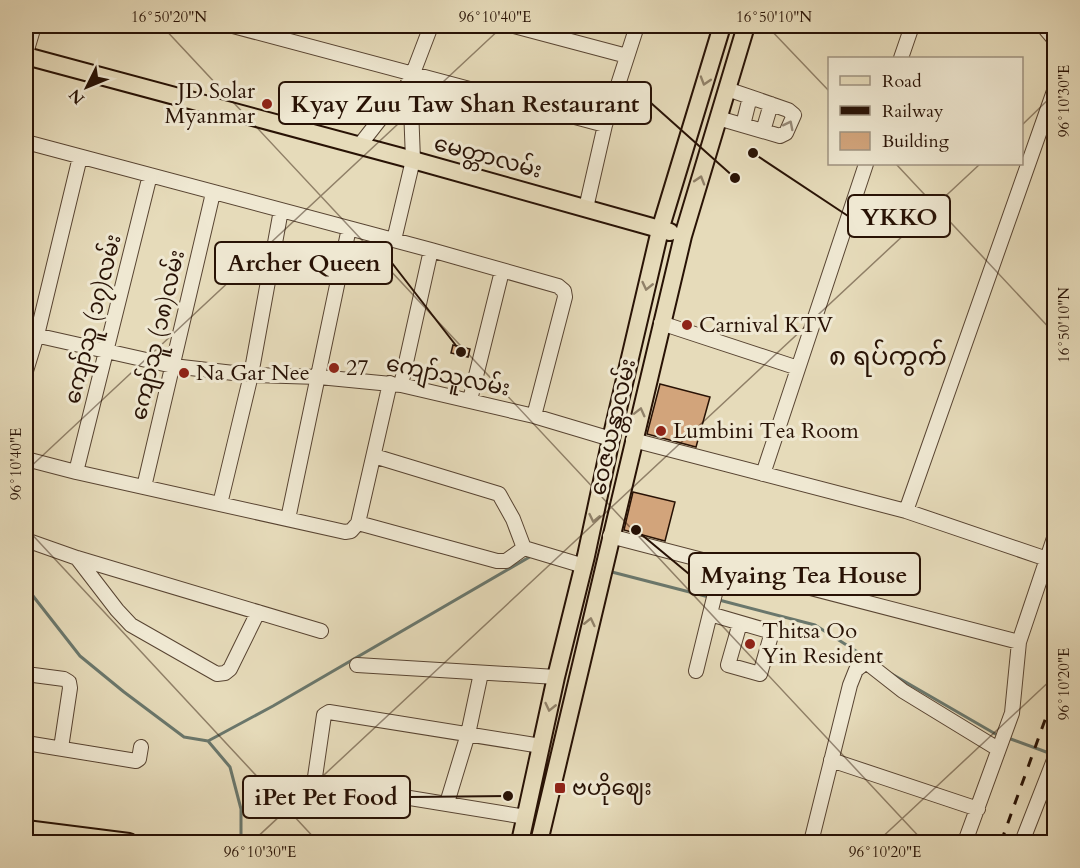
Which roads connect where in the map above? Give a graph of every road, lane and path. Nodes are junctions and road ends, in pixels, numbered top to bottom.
1 (34, 26) edge
2 (233, 26) edge
3 (431, 26) edge
4 (514, 26) edge
5 (637, 26) edge
6 (722, 26) edge
7 (746, 26) edge
8 (912, 26) edge
9 (1044, 26) edge
10 (1054, 39) edge
11 (26, 54) edge
12 (627, 56) junction
13 (901, 57) edge
14 (412, 77) junction
15 (727, 89) junction
16 (1054, 91) edge
17 (750, 97) junction
18 (771, 104) junction
19 (718, 118) junction
20 (605, 125) junction
21 (743, 125) junction
22 (763, 131) junction
23 (26, 142) edge
24 (359, 146) junction
25 (80, 157) junction
26 (413, 160) junction
27 (866, 165) edge
28 (150, 175) junction
29 (213, 193) junction
30 (586, 208) junction
31 (281, 210) junction
32 (350, 228) junction
33 (660, 230) junction
34 (683, 236) junction
35 (394, 240) junction
36 (431, 250) junction
37 (502, 271) junction
38 (661, 323) junction
39 (31, 334) edge
40 (107, 350) junction
41 (173, 366) junction
42 (798, 368) junction
43 (26, 371) edge
44 (251, 375) junction
45 (318, 377) junction
46 (396, 384) junction
47 (470, 400) junction
48 (534, 417) junction
49 (611, 438) junction
50 (633, 440) junction
51 (374, 456) junction
52 (26, 459) edge
53 (76, 472) junction
54 (763, 474) junction
55 (144, 487) junction
56 (220, 504) junction
57 (906, 511) junction
58 (288, 519) junction
59 (358, 523) junction
60 (610, 536) junction
61 (1054, 538) edge
62 (26, 540) edge
63 (524, 548) junction
64 (77, 558) junction
65 (1047, 559) junction
66 (722, 565) junction
67 (584, 566) junction
68 (258, 612) junction
69 (710, 614) junction
70 (740, 623) dead end
71 (321, 631) dead end
72 (565, 641) junction
73 (1019, 642) junction
74 (585, 646) junction
75 (357, 665) dead end
76 (696, 671) dead end
77 (481, 673) junction
78 (26, 674) edge
79 (556, 677) junction
80 (468, 734) junction
81 (26, 743) edge
82 (541, 746) junction
83 (141, 747) dead end
84 (61, 748) junction
85 (998, 749) junction
86 (831, 760) junction
87 (1054, 760) edge
88 (447, 803) junction
89 (978, 809) junction
90 (526, 817) junction
91 (26, 829) edge
92 (520, 842) edge
93 (129, 843) edge
94 (539, 843) edge
95 (811, 843) edge
96 (965, 843) edge
97 (1022, 843) edge

1 - 11 street
2 - 14 street
3 - 14 street
4 - 12 street
5 - 12 street
6 -> 33 main road, ဝေဇယန္တာလမ်း
7 - 15 main road, ဝေဇယန္တာလမ်း
8 - 13 street
9 - 10 street
11 - 24 main road, မေတ္တာလမ်း
12 - 20 street
14 - 20 street
14 - 24 street
14 - 26 street
15 - 17 street
15 - 19 main road, ဝေဇယန္တာလမ်း
16 - 57 street
17 - 18 street
17 - 21 street
18 - 22 street
22 -> 18 street
19 - 21 street
34 -> 19 main road, ဝေဇယန္တာလမ်း
20 - 30 street
21 - 22 street
23 - 25 street
24 - 26 main road, မေတ္တာလမ်း
25 - 28 street
25 - 39 street
26 - 30 main road, မေတ္တာလမ်း
26 - 35 street
27 - 42 street
28 - 29 street
28 - 40 street, ကျော်သူ (၁၇)လမ်း
29 - 31 street
29 - 41 street, ကျော်သူ (၁၈)လမ်း
30 - 33 main road, မေတ္တာလမ်း
31 - 32 street
31 - 44 street
32 - 35 street
32 - 45 street
33 - 34 main road, မေတ္တာလမ်း
33 -> 49 main road, ဝေဇယန္တာလမ်း
34 - 38 main road, ဝေဇယန္တာလမ်း
35 - 36 street
36 - 37 street
36 - 46 street
37 - 47 street
37 - 48 street
38 - 42 street
50 -> 38 main road, ဝေဇယန္တာလမ်း
39 - 40 street, ကျော်သူလမ်း
39 - 43 street
40 - 41 street, ကျော်သူလမ်း
40 - 53 street, ကျော်သူ (၁၇)လမ်း
41 - 44 street, ကျော်သူလမ်း
41 - 55 street, ကျော်သူ (၁၈)လမ်း
42 - 54 street
44 - 45 street, ကျော်သူလမ်း
44 - 56 street
45 - 46 street, ကျော်သူလမ်း
45 - 58 street
46 - 47 street, ကျော်သူလမ်း
46 - 51 street
47 - 48 street, ကျော်သူလမ်း
48 - 49 street, ကျော်သူလမ်း
49 -> 67 main road, ဝေဇယန္တာလမ်း
50 - 54 street
50 - 60 main road, ဝေဇယန္တာလမ်း
51 - 59 street
51 - 63 street
52 - 53 street
53 - 55 street
54 - 57 street
55 - 56 street
56 - 58 street
57 - 65 street
58 - 59 street
59 - 63 street
60 - 66 street
74 -> 60 main road, ဝေဇယန္တာလမ်း
61 - 65 street
62 - 64 street
63 - 67 street
64 - 68 street
64 - 68 street
65 - 73 street
66 - 69 street
66 - 73 street
67 - 72 main road, ဝေဇယန္တာလမ်း
68 - 71 street
69 - 70 street
69 - 76 street
72 - 74 main road
72 - 79 main road, ဝေဇယန္တာလမ်း
73 - 85 street
74 - 94 main road, ဝေဇယန္တာလမ်း
75 - 77 street
77 - 79 street
77 - 80 street
78 - 84 street
79 -> 82 main road, ဝေဇယန္တာလမ်း
80 - 82 street
80 - 88 street
80 - 88 street
81 - 84 street
82 - 90 main road, ဝေဇယန္တာလမ်း
83 - 84 street
85 - 86 street
85 - 89 street
86 - 89 street
86 - 95 street
87 - 97 street
88 - 90 street
89 - 96 street
90 - 92 main road, ဝေဇယန္တာလမ်း
91 - 93 main road

